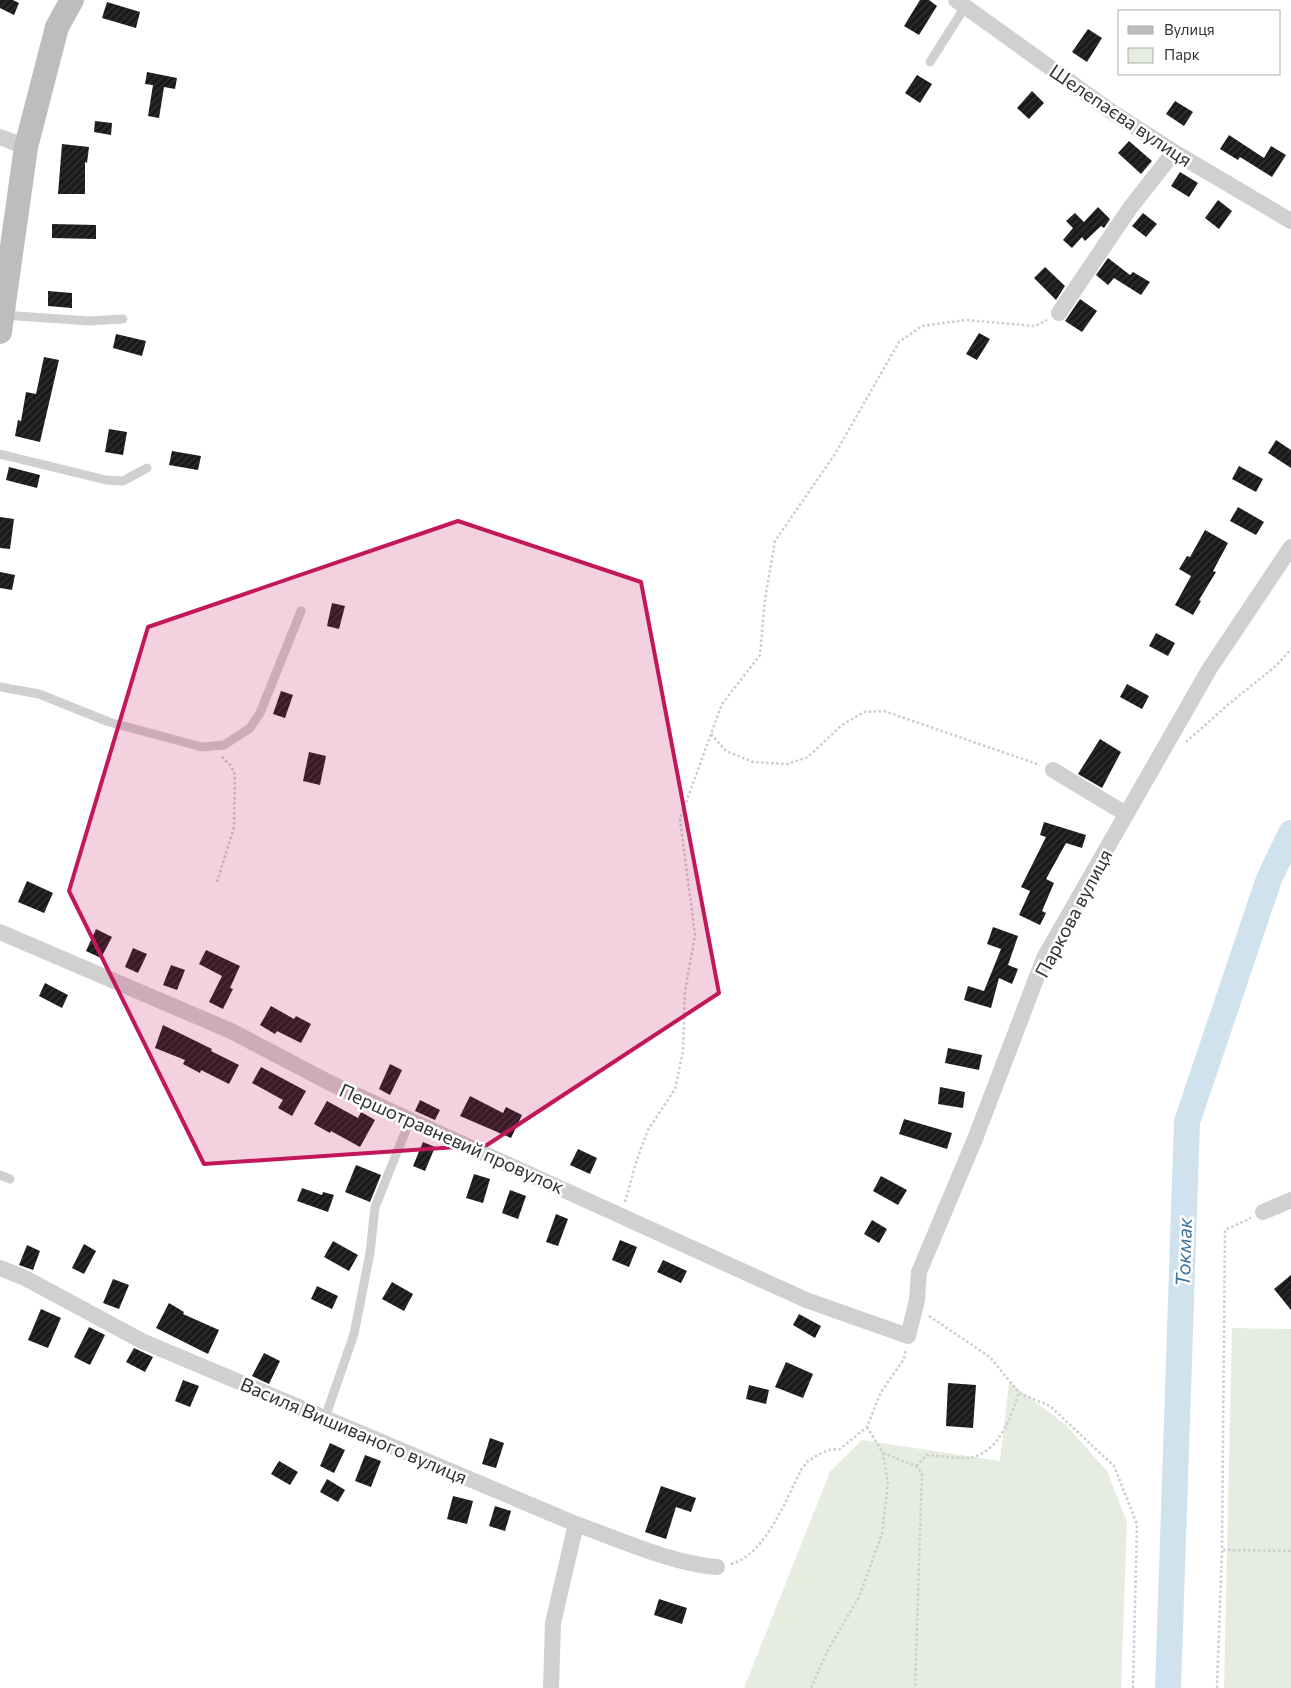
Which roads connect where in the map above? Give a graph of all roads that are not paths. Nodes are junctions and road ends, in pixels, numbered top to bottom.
1 (72, 0) edge
2 (964, 2) edge
3 (930, 62) dead end
4 (0, 137) edge
5 (26, 146) junction
6 (1174, 152) junction
7 (1291, 221) edge
8 (1059, 313) road end
9 (123, 319) dead end
10 (1, 323) edge
11 (0, 454) edge
12 (147, 468) dead end
13 (1291, 547) edge
14 (301, 610) dead end
15 (0, 687) edge
16 (1053, 770) road end
17 (1126, 814) junction
18 (0, 932) edge
19 (410, 1120) junction
20 (0, 1175) edge
21 (10, 1179) dead end
22 (1291, 1200) edge
23 (1263, 1212) road end
24 (0, 1268) edge
25 (908, 1336) joint
26 (325, 1418) junction
27 (576, 1524) junction
28 (717, 1567) road end
29 (551, 1688) edge

1 - 5 street
2 - 3 lane
2 - 6 street, Шелепаєва вулиця
4 - 5 street
5 - 10 street
6 - 7 street, Шелепаєва вулиця
6 - 8 street
9 - 10 lane
11 - 12 lane
13 - 17 street, Паркова вулиця
14 - 15 lane
16 - 17 street
17 - 25 street, Паркова вулиця
18 - 19 street, Першотравневий провулок
19 - 25 street, Першотравневий провулок
19 - 26 lane
20 - 21 lane
22 - 23 street
24 - 26 street, Василя Вишиваного вулиця
26 - 27 street, Василя Вишиваного вулиця
27 - 28 street, Василя Вишиваного вулиця
27 - 29 street

